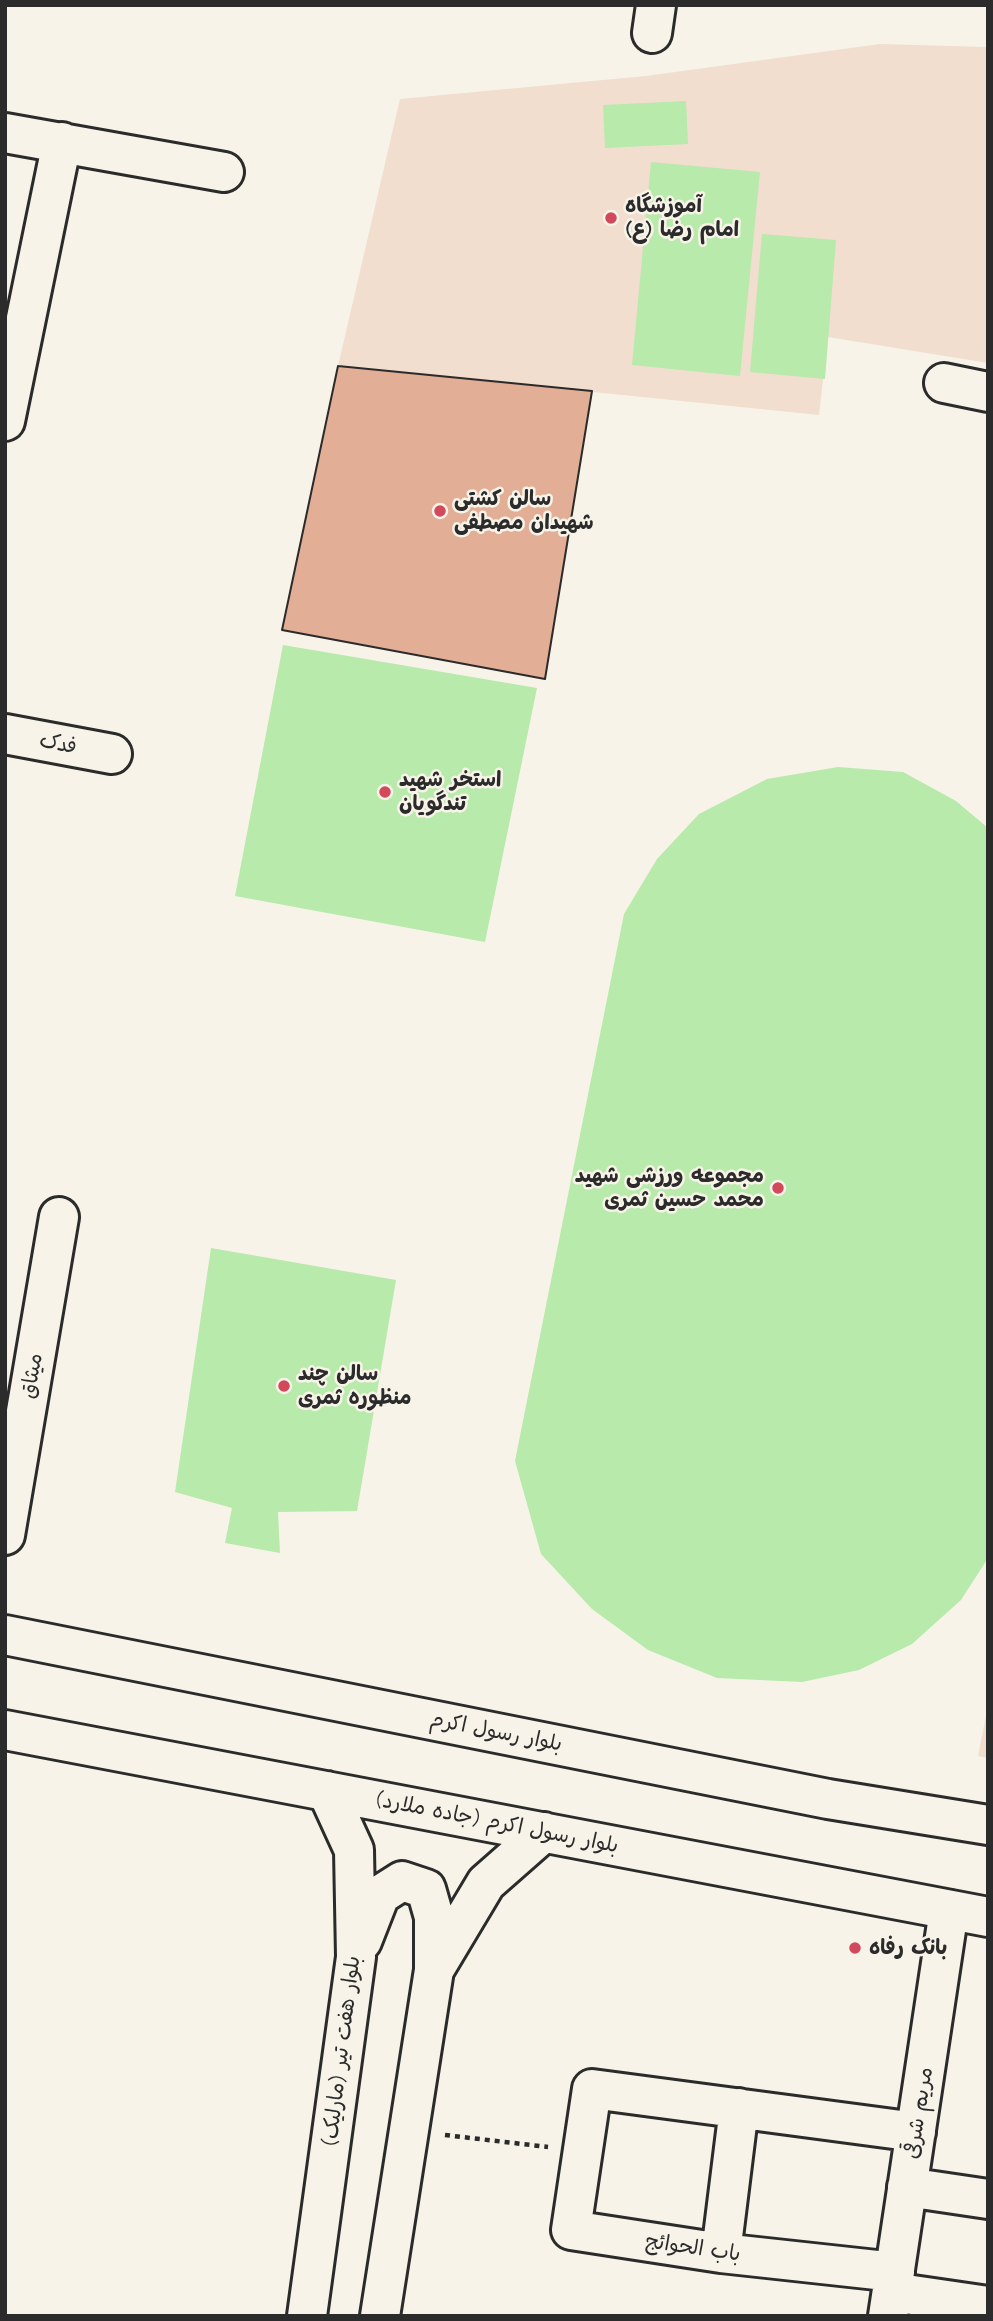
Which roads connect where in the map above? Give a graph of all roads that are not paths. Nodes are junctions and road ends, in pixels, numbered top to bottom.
1 (5, 133) edge
2 (62, 142) junction
3 (224, 172) dead end
4 (944, 383) dead end
5 (988, 392) edge
6 (5, 421) edge
7 (5, 734) edge
8 (112, 754) dead end
9 (59, 1217) dead end
10 (5, 1535) edge
11 (5, 1635) edge
12 (5, 1730) edge
13 (327, 1791) junction
14 (988, 1825) edge
15 (544, 1832) junction
16 (949, 1910) junction
17 (988, 1917) edge
18 (356, 1957) junction
19 (435, 1970) junction
20 (738, 2108) junction
21 (916, 2132) junction
22 (908, 2188) junction
23 (988, 2199) edge
24 (721, 2253) junction
25 (892, 2293) edge
26 (988, 2306) edge
27 (307, 2316) edge
28 (380, 2316) edge

1 - 2 main road
2 - 3 main road
2 - 6 main road
4 - 5 main road
7 - 8 main road, فدک
9 - 10 main road, میثاق
11 - 14 main road, بلوار رسول اکرم
12 - 13 main road, بلوار رسول اکرم (جاده ملارد)
13 - 15 main road, بلوار رسول اکرم (جاده ملارد)
13 - 18 main road, بلوار هفت تیر (مارلیک)
15 - 16 main road, بلوار رسول اکرم (جاده ملارد)
15 - 19 main road
16 - 17 main road, بلوار رسول اکرم (جاده ملارد)
16 - 21 main road, مریم شرقی
18 - 19 main road
18 - 27 main road, بلوار هفت تیر (مارلیک)
19 - 28 main road
20 - 21 main road, باب الحوائج
20 - 24 main road
20 - 24 main road, باب الحوائج
21 - 22 main road, مریم شرقی
22 - 23 main road
22 - 25 main road, مریم شرقی
24 - 25 main road, باب الحوائج
25 - 26 main road, باب الحوائج

